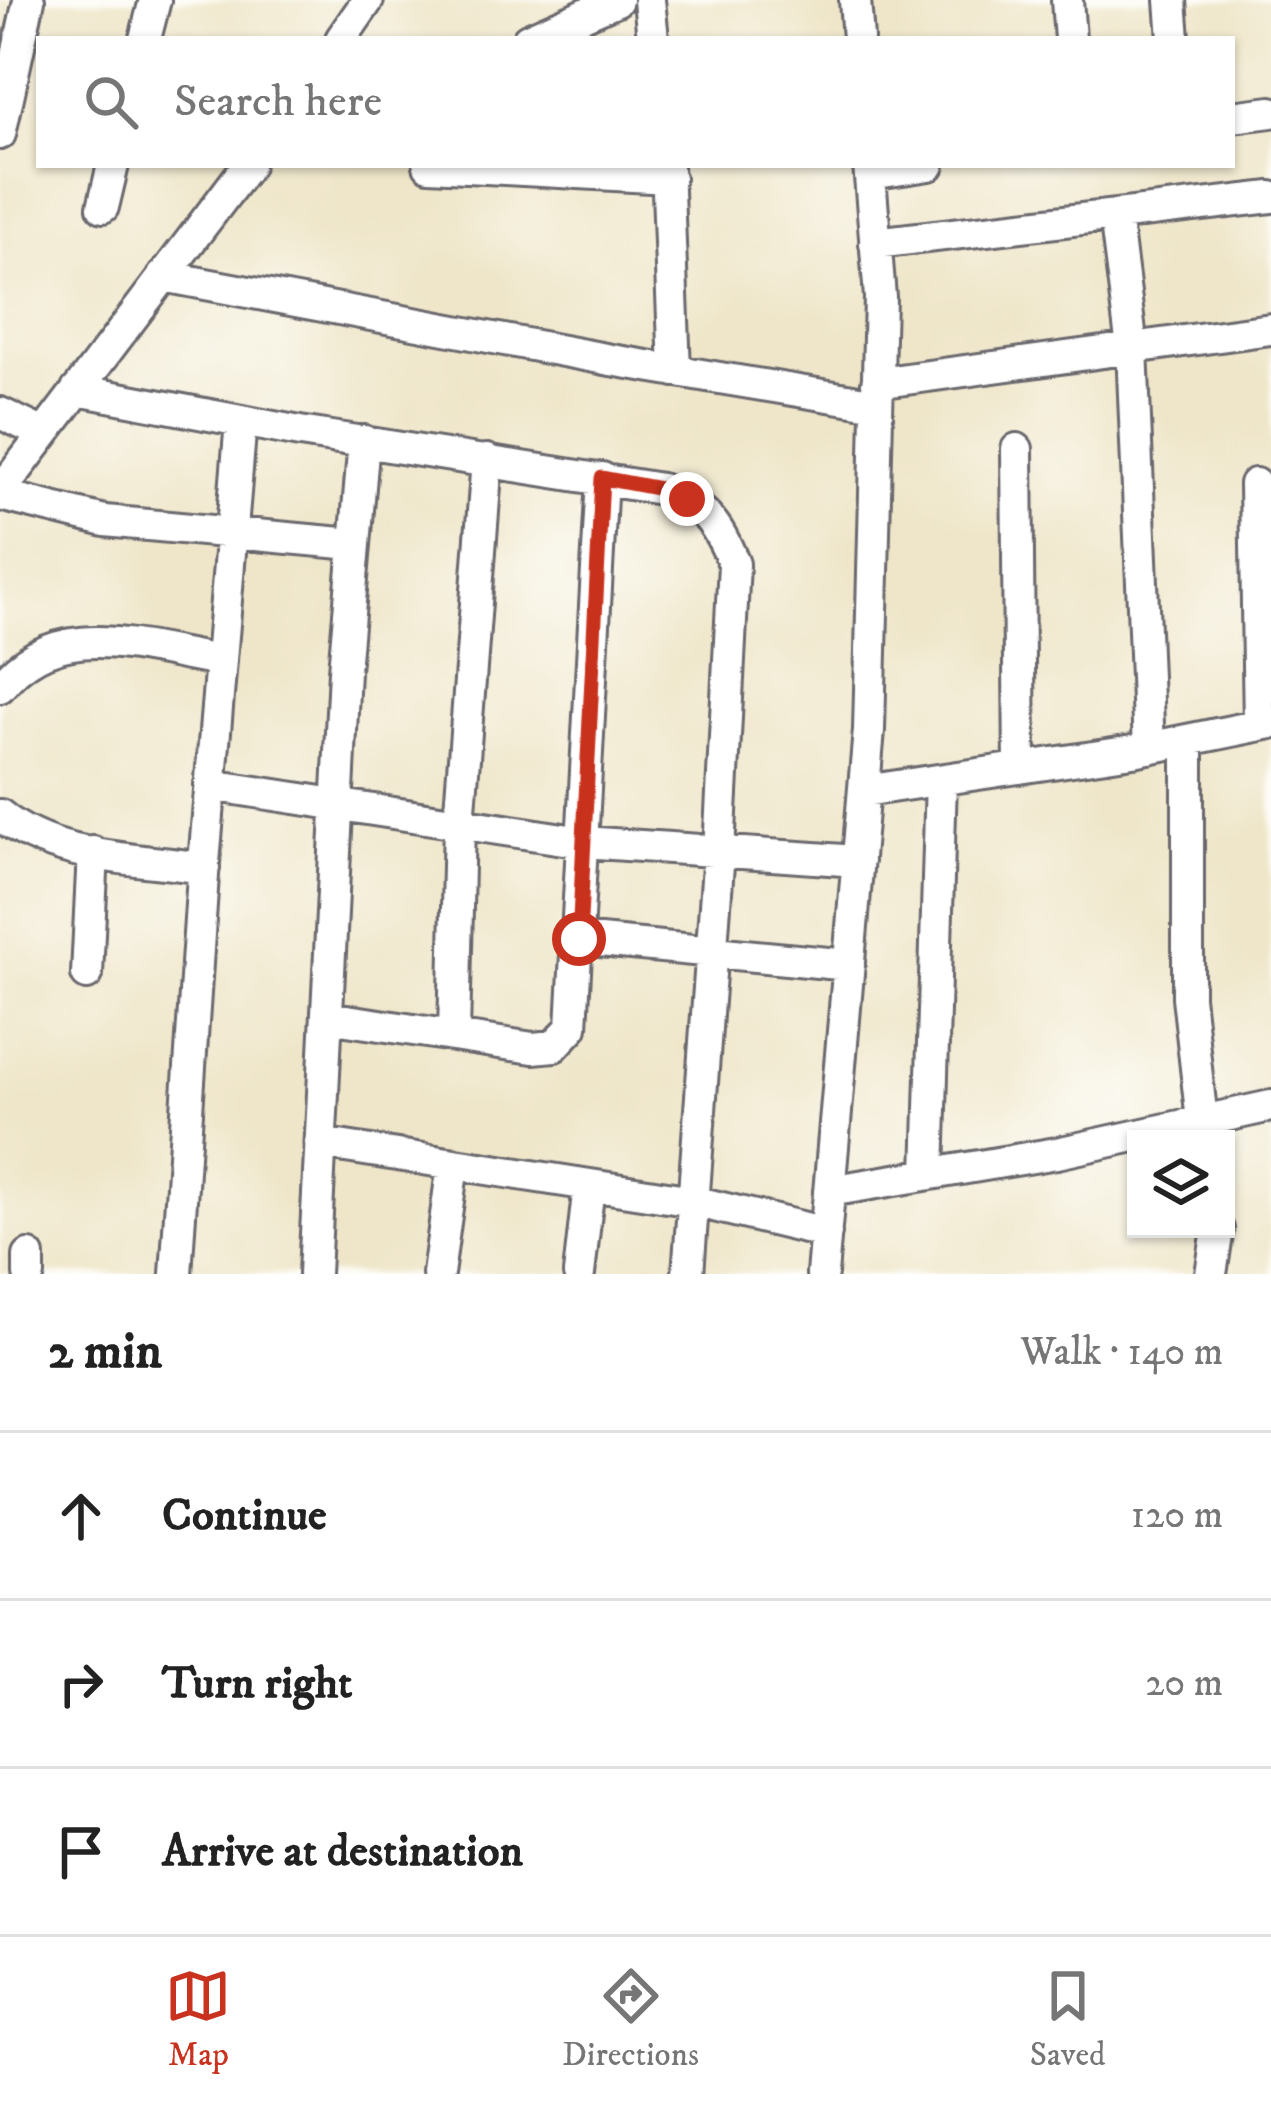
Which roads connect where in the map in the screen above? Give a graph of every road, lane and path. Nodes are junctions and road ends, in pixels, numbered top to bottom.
1 (29, 0) edge
2 (155, 0) edge
3 (368, 0) edge
4 (617, 0) edge
5 (649, 0) edge
6 (855, 0) edge
7 (1067, 0) edge
8 (1171, 0) edge
9 (20, 36) edge
10 (146, 36) edge
11 (343, 36) edge
12 (535, 36) edge
13 (653, 36) edge
14 (858, 36) edge
15 (1070, 36) edge
16 (1174, 36) edge
17 (1271, 112) edge
18 (1235, 118) edge
19 (0, 134) edge
20 (112, 168) edge
21 (246, 168) edge
22 (548, 168) edge
23 (869, 170) edge
24 (668, 171) edge
25 (1271, 197) edge
26 (103, 207) dead end
27 (1115, 215) junction
28 (875, 244) junction
29 (163, 276) junction
30 (1271, 329) edge
31 (1132, 348) junction
32 (675, 371) junction
33 (77, 390) junction
34 (877, 393) junction
35 (0, 413) edge
36 (242, 421) junction
37 (44, 434) junction
38 (364, 441) junction
39 (1017, 449) dead end
40 (487, 460) junction
41 (602, 478) junction
42 (1255, 484) dead end
43 (0, 493) edge
44 (232, 535) junction
45 (353, 544) junction
46 (221, 661) junction
47 (0, 687) edge
48 (1265, 724) edge
49 (1188, 740) junction
50 (1149, 748) junction
51 (1020, 768) junction
52 (941, 780) junction
53 (210, 784) junction
54 (864, 791) junction
55 (337, 804) junction
56 (0, 815) edge
57 (459, 823) junction
58 (583, 842) junction
59 (719, 851) junction
60 (93, 852) junction
61 (857, 861) junction
62 (204, 868) junction
63 (579, 939) junction
64 (712, 954) junction
65 (849, 965) junction
66 (86, 974) dead end
67 (326, 1018) junction
68 (454, 1035) junction
69 (1271, 1106) edge
70 (1202, 1121) junction
71 (320, 1143) junction
72 (453, 1164) junction
73 (929, 1174) junction
74 (589, 1185) junction
75 (829, 1191) junction
76 (693, 1201) junction
77 (826, 1233) junction
78 (1216, 1238) edge
79 (176, 1274) edge
80 (314, 1274) edge
81 (438, 1274) edge
82 (579, 1274) edge
83 (688, 1274) edge
84 (822, 1274) edge
85 (1211, 1274) edge

1 - 9 street
2 - 10 street
3 - 11 street
4 - 12 street
5 - 13 street
6 - 14 street
7 - 15 street
8 - 16 street
9 - 19 street
17 - 18 street
20 - 26 street
21 - 29 street
22 - 24 street
23 - 28 street
24 - 32 street
25 - 27 street
27 - 28 street
27 - 31 street
28 - 34 street
29 - 32 street
29 - 33 street
30 - 31 street
31 - 34 street
31 - 50 street
32 - 34 street
33 - 36 street
33 - 37 street
34 - 54 street
35 - 37 street
36 - 38 street
36 - 44 street
37 - 43 street
38 - 40 street
38 - 45 street
39 - 51 street
40 - 41 street
40 - 57 street
41 - 58 street
41 - 59 street
42 - 48 street
43 - 44 street
44 - 45 street
44 - 46 street
45 - 55 street
46 - 47 street
46 - 53 street
48 - 49 street
49 - 50 street
49 - 70 street
50 - 51 street
51 - 52 street
52 - 54 street
52 - 73 street
53 - 55 street
53 - 62 street
54 - 61 street
55 - 57 street
55 - 67 street
56 - 60 street
57 - 58 street
57 - 68 street
58 - 59 street
58 - 63 street
59 - 61 street
59 - 64 street
60 - 62 street
60 - 66 street
61 - 65 street
62 - 79 street
63 - 64 street
63 - 68 street
64 - 65 street
64 - 76 street
65 - 75 street
67 - 68 street
67 - 71 street
69 - 70 street
70 - 73 street
71 - 72 street
71 - 80 street
72 - 74 street
72 - 81 street
73 - 75 street
74 - 76 street
74 - 82 street
75 - 77 street
76 - 77 street
76 - 83 street
77 - 84 street
78 - 85 street

